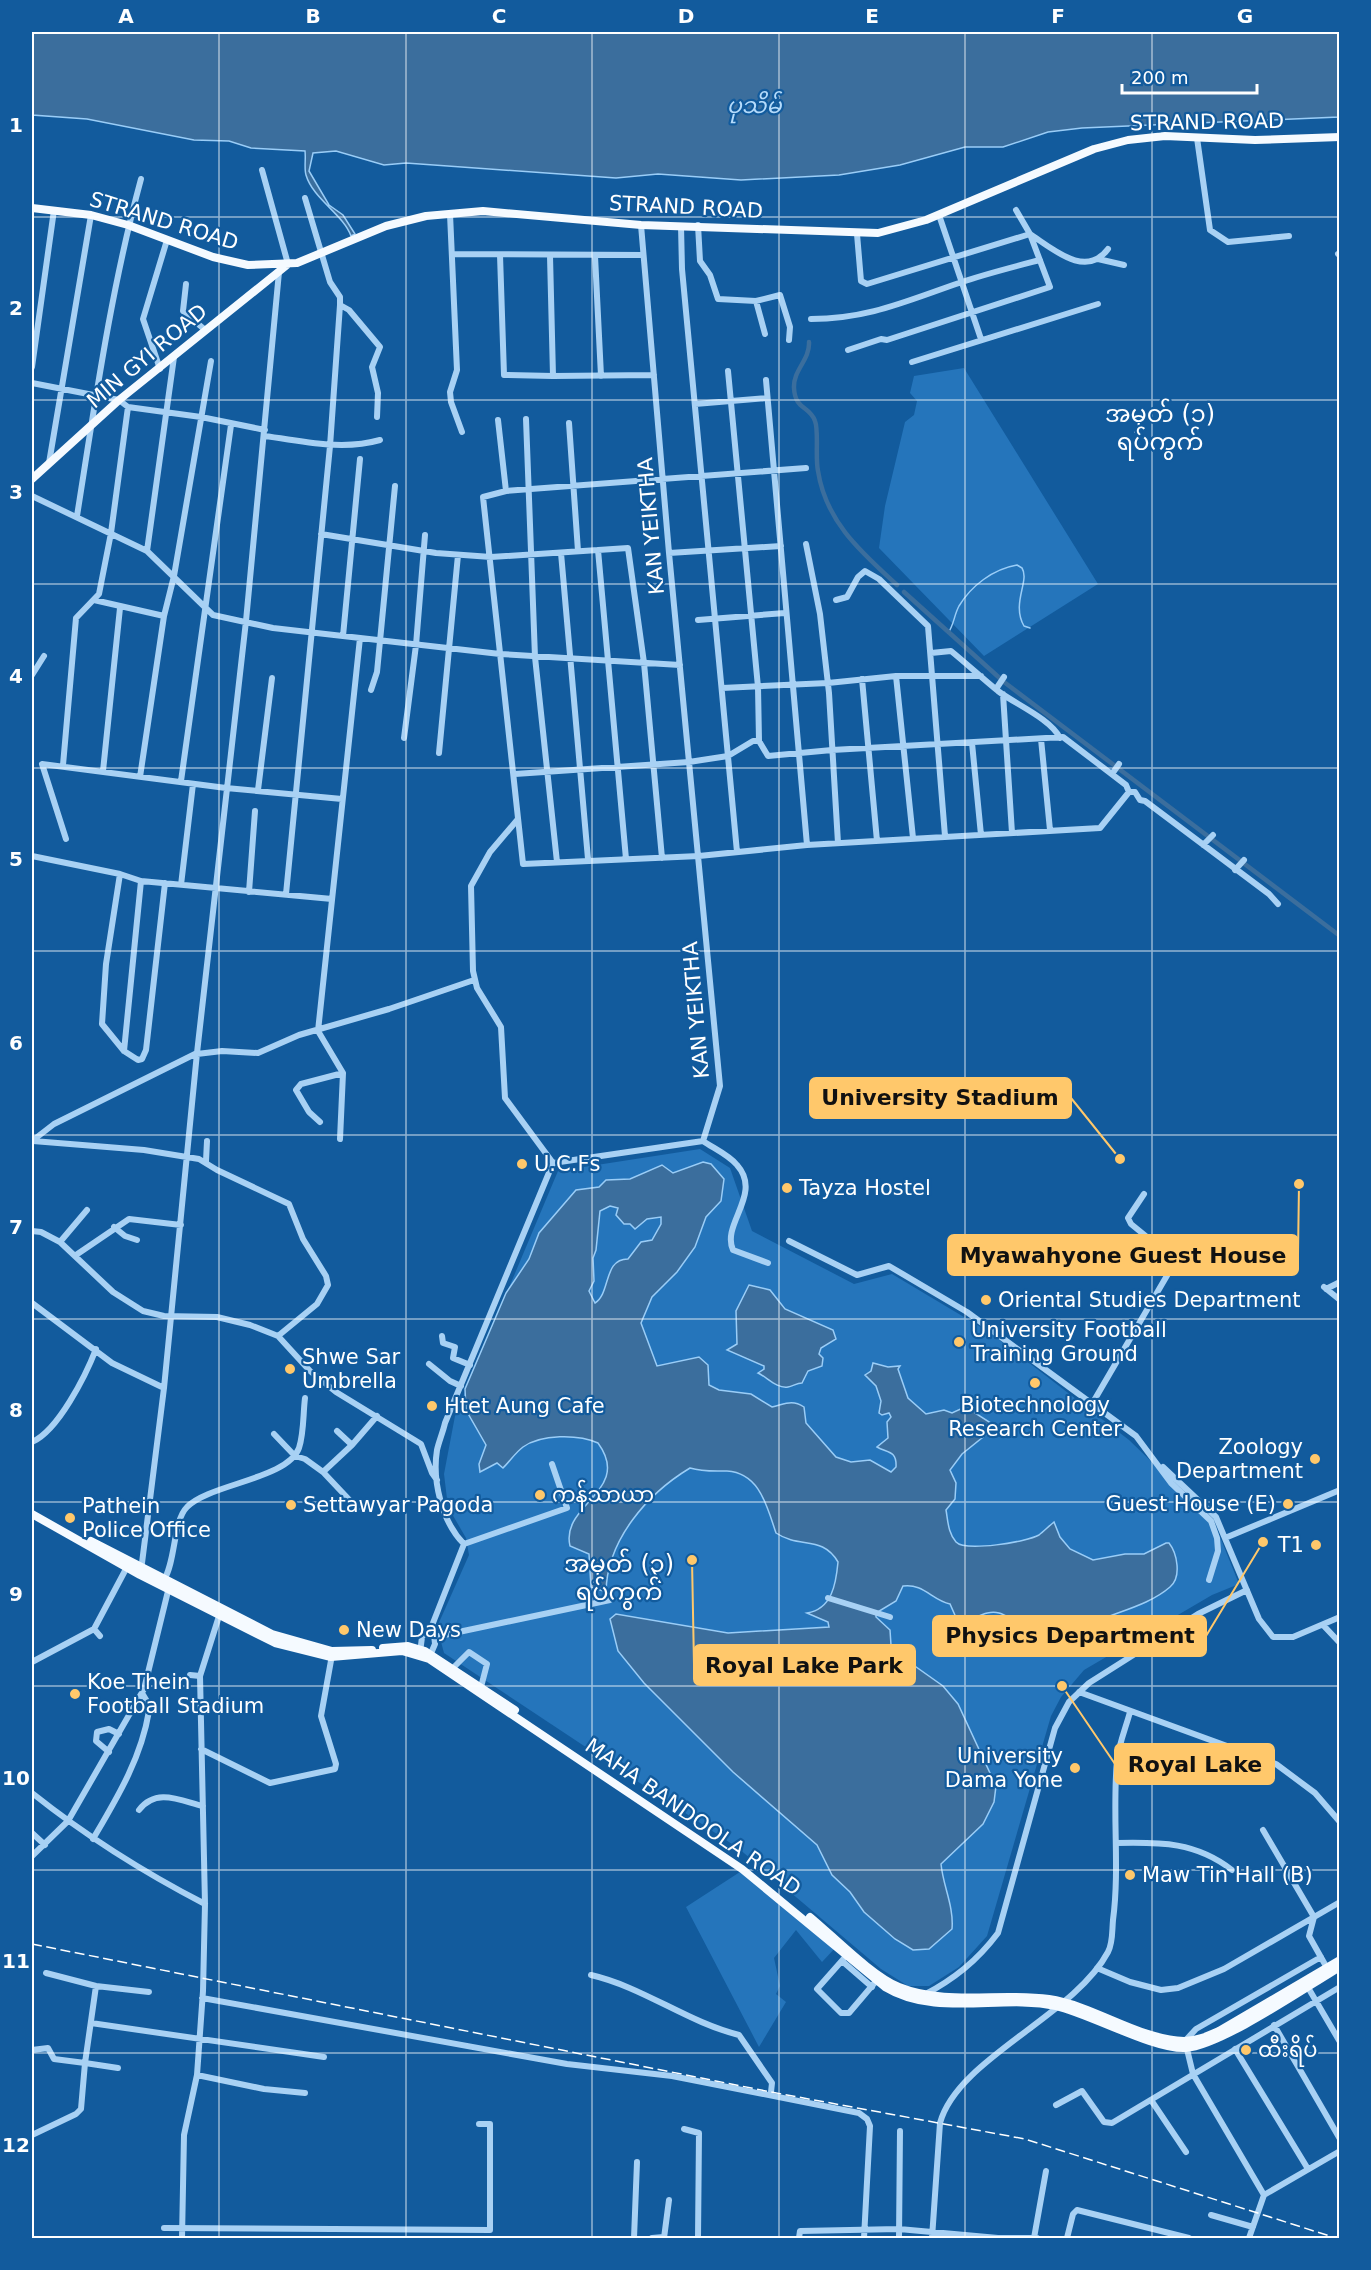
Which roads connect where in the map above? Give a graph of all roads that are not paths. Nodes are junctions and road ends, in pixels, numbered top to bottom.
1 (1340, 137) edge
2 (1197, 138) junction
3 (262, 170) dead end
4 (141, 179) dead end
5 (305, 198) dead end
6 (32, 208) edge
7 (54, 210) junction
8 (1016, 210) dead end
9 (450, 214) junction
10 (91, 215) junction
11 (939, 215) junction
12 (128, 225) junction
13 (641, 225) junction
14 (698, 225) junction
15 (681, 226) junction
16 (857, 234) junction
17 (1030, 234) junction
18 (1289, 236) dead end
19 (168, 240) junction
20 (1108, 249) dead end
21 (320, 254) junction
22 (453, 254) junction
23 (500, 255) junction
24 (643, 255) junction
25 (550, 256) junction
26 (595, 256) junction
27 (954, 258) junction
28 (1098, 259) junction
29 (1040, 260) junction
30 (288, 264) junction
31 (1124, 265) dead end
32 (279, 272) junction
33 (961, 282) junction
34 (186, 284) dead end
35 (756, 301) junction
36 (1098, 304) dead end
37 (340, 305) junction
38 (972, 312) junction
39 (811, 319) dead end
40 (204, 329) junction
41 (765, 334) dead end
42 (981, 339) junction
43 (789, 340) dead end
44 (848, 350) dead end
45 (174, 357) junction
46 (211, 360) dead end
47 (912, 362) dead end
48 (32, 367) edge
49 (160, 369) junction
50 (728, 371) dead end
51 (654, 375) junction
52 (553, 376) junction
53 (601, 376) junction
54 (766, 380) dead end
55 (32, 383) edge
56 (64, 389) junction
57 (98, 396) junction
58 (767, 398) junction
59 (119, 400) junction
60 (730, 400) junction
61 (695, 404) junction
62 (128, 407) junction
63 (167, 412) junction
64 (201, 417) junction
65 (377, 417) dead end
66 (526, 419) dead end
67 (498, 420) dead end
68 (569, 423) dead end
69 (231, 425) junction
70 (91, 428) junction
71 (462, 432) dead end
72 (265, 433) junction
73 (380, 440) dead end
74 (330, 446) junction
75 (360, 459) dead end
76 (48, 466) junction
77 (806, 468) dead end
78 (773, 472) junction
79 (737, 475) junction
80 (701, 478) junction
81 (32, 479) edge
82 (663, 480) junction
83 (395, 486) dead end
84 (574, 486) junction
85 (530, 490) junction
86 (506, 491) junction
87 (32, 496) edge
88 (77, 516) junction
89 (111, 533) junction
90 (321, 534) junction
91 (425, 535) dead end
92 (353, 540) junction
93 (806, 544) dead end
94 (388, 545) junction
95 (781, 546) junction
96 (147, 550) junction
97 (598, 550) junction
98 (743, 550) junction
99 (424, 551) junction
100 (578, 552) junction
101 (708, 552) junction
102 (561, 553) junction
103 (669, 553) junction
104 (458, 555) junction
105 (532, 556) junction
106 (491, 557) junction
107 (174, 576) junction
108 (93, 600) junction
109 (836, 600) dead end
110 (120, 608) junction
111 (206, 608) junction
112 (785, 613) junction
113 (164, 616) junction
114 (750, 616) junction
115 (714, 618) junction
116 (698, 620) dead end
117 (246, 621) junction
118 (312, 634) junction
119 (343, 636) junction
120 (360, 638) junction
121 (379, 640) junction
122 (416, 645) junction
123 (451, 649) junction
124 (931, 653) junction
125 (500, 654) junction
126 (44, 656) dead end
127 (535, 657) junction
128 (572, 659) junction
129 (606, 661) junction
130 (645, 663) junction
131 (680, 665) junction
132 (32, 675) edge
133 (981, 675) junction
134 (896, 676) junction
135 (933, 676) junction
136 (1004, 677) dead end
137 (272, 678) dead end
138 (862, 679) junction
139 (828, 683) junction
140 (793, 684) junction
141 (758, 687) junction
142 (997, 687) junction
143 (722, 688) junction
144 (371, 690) dead end
145 (1003, 694) junction
146 (404, 738) dead end
147 (1060, 738) junction
148 (1041, 739) junction
149 (759, 741) junction
150 (1006, 741) junction
151 (972, 743) junction
152 (938, 745) junction
153 (903, 747) junction
154 (868, 749) junction
155 (832, 750) junction
156 (440, 753) dead end
157 (799, 753) junction
158 (728, 756) junction
159 (689, 762) junction
160 (1119, 764) dead end
161 (63, 765) junction
162 (654, 765) junction
163 (618, 768) junction
164 (103, 771) junction
165 (581, 771) junction
166 (548, 772) junction
167 (1113, 773) junction
168 (515, 774) junction
169 (140, 777) junction
170 (180, 781) junction
171 (193, 783) junction
172 (226, 788) junction
173 (258, 790) junction
174 (1129, 792) junction
175 (297, 795) junction
176 (342, 799) junction
177 (255, 811) dead end
178 (518, 819) junction
179 (1050, 830) junction
180 (1012, 833) junction
181 (981, 835) junction
182 (1213, 835) dead end
183 (945, 836) junction
184 (913, 838) junction
185 (66, 839) dead end
186 (877, 841) junction
187 (838, 843) junction
188 (1205, 844) junction
189 (807, 845) junction
190 (737, 852) junction
191 (32, 856) edge
192 (699, 856) junction
193 (662, 858) junction
194 (588, 859) junction
195 (626, 859) junction
196 (1244, 860) dead end
197 (557, 862) junction
198 (1236, 869) junction
199 (120, 874) junction
200 (141, 881) junction
201 (165, 883) junction
202 (181, 885) junction
203 (216, 889) junction
204 (249, 892) junction
205 (286, 894) junction
206 (332, 899) junction
207 (1278, 904) dead end
208 (474, 980) junction
209 (318, 1030) junction
210 (124, 1051) junction
211 (197, 1054) junction
212 (343, 1073) junction
213 (320, 1122) dead end
214 (340, 1139) dead end
215 (32, 1141) edge
216 (207, 1141) dead end
217 (702, 1141) junction
218 (187, 1156) junction
219 (206, 1161) junction
220 (553, 1163) junction
221 (1144, 1194) dead end
222 (87, 1210) dead end
223 (181, 1225) junction
224 (114, 1227) junction
225 (32, 1231) edge
226 (137, 1240) dead end
227 (789, 1241) dead end
228 (60, 1242) junction
229 (76, 1255) junction
230 (768, 1263) dead end
231 (1340, 1282) edge
232 (1340, 1300) edge
233 (32, 1303) edge
234 (170, 1316) junction
235 (278, 1336) junction
236 (441, 1342) dead end
237 (96, 1349) junction
238 (429, 1364) dead end
239 (470, 1365) junction
240 (461, 1386) junction
241 (164, 1388) junction
242 (305, 1398) dead end
243 (1092, 1404) junction
244 (377, 1416) junction
245 (337, 1431) dead end
246 (274, 1434) dead end
247 (32, 1442) edge
248 (352, 1445) junction
249 (295, 1456) junction
250 (1152, 1456) junction
251 (436, 1459) junction
252 (428, 1460) junction
253 (552, 1464) dead end
254 (323, 1472) junction
255 (437, 1480) junction
256 (1340, 1490) edge
257 (32, 1508) edge
258 (357, 1508) dead end
259 (32, 1514) edge
260 (1225, 1538) junction
261 (464, 1544) junction
262 (127, 1567) junction
263 (141, 1572) junction
264 (1209, 1580) dead end
265 (168, 1584) junction
266 (1247, 1590) junction
267 (828, 1598) dead end
268 (610, 1600) dead end
269 (220, 1612) junction
270 (890, 1617) dead end
271 (1340, 1617) edge
272 (1323, 1625) junction
273 (431, 1628) junction
274 (94, 1629) junction
275 (100, 1636) dead end
276 (435, 1637) junction
277 (1340, 1642) edge
278 (420, 1652) junction
279 (332, 1654) junction
280 (430, 1656) junction
281 (32, 1662) edge
282 (453, 1668) junction
283 (190, 1675) dead end
284 (200, 1676) junction
285 (481, 1687) junction
286 (1079, 1692) junction
287 (142, 1693) junction
288 (1130, 1712) junction
289 (119, 1734) junction
290 (201, 1749) junction
291 (109, 1752) junction
292 (32, 1793) edge
293 (203, 1806) junction
294 (139, 1810) dead end
295 (68, 1821) junction
296 (1340, 1822) edge
297 (1263, 1830) dead end
298 (32, 1833) edge
299 (93, 1839) junction
300 (1117, 1843) junction
301 (45, 1845) junction
302 (32, 1856) edge
303 (1232, 1870) dead end
304 (1340, 1902) edge
305 (205, 1904) junction
306 (1314, 1917) junction
307 (1321, 1957) junction
308 (844, 1958) junction
309 (1340, 1960) edge
310 (1340, 1967) edge
311 (1097, 1968) junction
312 (1327, 1968) junction
313 (46, 1973) dead end
314 (591, 1975) dead end
315 (874, 1983) junction
316 (1305, 1984) junction
317 (96, 1986) junction
318 (1340, 1988) edge
319 (149, 1992) dead end
320 (925, 1994) junction
321 (202, 1998) junction
322 (917, 1999) junction
323 (1316, 2001) junction
324 (1062, 2005) junction
325 (91, 2023) junction
326 (1275, 2025) junction
327 (201, 2037) junction
328 (1340, 2042) edge
329 (1185, 2044) junction
330 (1235, 2049) junction
331 (32, 2050) edge
332 (324, 2057) dead end
333 (85, 2063) junction
334 (118, 2068) dead end
335 (1193, 2074) junction
336 (197, 2075) junction
337 (771, 2092) dead end
338 (305, 2093) dead end
339 (1151, 2100) junction
340 (1056, 2105) dead end
341 (479, 2124) dead end
342 (684, 2130) dead end
343 (900, 2131) dead end
344 (32, 2135) edge
345 (1340, 2139) edge
346 (1340, 2151) edge
347 (1186, 2152) dead end
348 (637, 2162) dead end
349 (1308, 2169) junction
350 (1046, 2171) dead end
351 (1264, 2195) junction
352 (669, 2200) dead end
353 (1211, 2215) dead end
354 (1253, 2227) junction
355 (164, 2228) dead end
356 (182, 2228) junction
357 (864, 2229) junction
358 (899, 2229) junction
359 (313, 2230) junction
360 (423, 2235) edge
361 (833, 2235) edge
362 (932, 2236) edge
363 (183, 2238) edge
364 (313, 2238) edge
365 (634, 2238) edge
366 (652, 2238) edge
367 (664, 2238) edge
368 (698, 2238) edge
369 (799, 2238) edge
370 (864, 2238) edge
371 (899, 2238) edge
372 (998, 2238) edge
373 (1035, 2238) edge
374 (1067, 2238) edge
375 (1189, 2238) edge
376 (1249, 2238) edge

1 - 2 main road, STRAND ROAD
2 - 11 main road, STRAND ROAD
2 - 18 street
3 - 30 street
4 - 12 street
5 - 21 street
6 - 7 main road, STRAND ROAD
7 - 10 main road, STRAND ROAD
7 - 48 street
8 - 17 street
9 - 13 main road, STRAND ROAD
9 - 21 main road, STRAND ROAD
9 - 22 street
10 - 12 main road, STRAND ROAD
10 - 56 street
11 - 16 main road, STRAND ROAD
11 - 27 street
12 - 19 main road, STRAND ROAD
12 - 57 street
13 - 15 main road, STRAND ROAD
13 - 24 street, KAN YEIKTHA
14 - 15 main road, STRAND ROAD
14 - 16 main road, STRAND ROAD
14 - 35 street
15 - 61 street
16 - 27 street
17 - 27 street
17 - 28 street
17 - 29 street
19 - 30 main road, STRAND ROAD
19 - 49 street
20 - 28 street
21 - 30 main road, STRAND ROAD
21 - 37 street
22 - 23 street
22 - 71 street
23 - 25 street
23 - 52 street
24 - 26 street
24 - 51 street, KAN YEIKTHA
25 - 26 street
25 - 52 street
26 - 53 street
27 - 33 street
28 - 31 street
29 - 33 street
29 - 38 street
30 - 32 main road, MIN GYI ROAD
32 - 40 main road, MIN GYI ROAD
32 - 72 street
33 - 38 street
33 - 39 street
34 - 40 street
35 - 41 street
35 - 43 street
36 - 42 street
37 - 65 street
37 - 74 street
38 - 42 street
38 - 44 street
40 - 45 main road, MIN GYI ROAD
42 - 47 street
45 - 49 main road, MIN GYI ROAD
45 - 63 street
46 - 64 street
49 - 59 main road, MIN GYI ROAD
50 - 60 street
51 - 53 street
51 - 82 street, KAN YEIKTHA
52 - 53 street
54 - 58 street
55 - 56 street
56 - 57 street
56 - 76 street
57 - 59 street
57 - 70 street
58 - 60 street
58 - 78 street
59 - 62 street
59 - 70 main road, MIN GYI ROAD
60 - 61 street
60 - 79 street
61 - 80 street
62 - 63 street
62 - 89 street
63 - 64 street
63 - 96 street
64 - 69 street
64 - 107 street
66 - 85 street
67 - 86 street
68 - 84 street
69 - 72 street
69 - 111 street
70 - 76 main road, MIN GYI ROAD
70 - 88 street
72 - 74 street
72 - 117 street
73 - 74 street
74 - 90 street
75 - 92 street
76 - 81 main road, MIN GYI ROAD
77 - 78 street
78 - 79 street
78 - 95 street
79 - 80 street
79 - 98 street
80 - 82 street
80 - 101 street
82 - 84 street
82 - 103 street, KAN YEIKTHA
83 - 94 street
84 - 85 street
84 - 100 street
85 - 86 street
85 - 105 street
86 - 106 street
87 - 88 street
88 - 89 street
89 - 96 street
89 - 108 street
90 - 92 street
90 - 118 street
91 - 99 street
92 - 94 street
92 - 119 street
93 - 139 street
94 - 99 street
94 - 121 street
95 - 98 street
95 - 112 street
96 - 107 street
97 - 100 street
97 - 129 street
97 - 130 street
98 - 101 street
98 - 114 street
99 - 104 street
99 - 122 street
100 - 102 street
101 - 103 street
101 - 115 street
102 - 105 street
102 - 128 street
103 - 131 street, KAN YEIKTHA
104 - 106 street
104 - 123 street
105 - 106 street
105 - 127 street
106 - 125 street
107 - 111 street
107 - 113 street
108 - 110 street
108 - 161 street
109 - 124 street
110 - 113 street
110 - 164 street
111 - 117 street
111 - 170 street
112 - 114 street
112 - 140 street
113 - 169 street
114 - 115 street
114 - 141 street
115 - 116 street
115 - 143 street
117 - 118 street
117 - 172 street
118 - 119 street
118 - 175 street
119 - 120 street
120 - 121 street
120 - 176 street
121 - 122 street
121 - 144 street
122 - 123 street
122 - 146 street
123 - 125 street
123 - 156 street
124 - 133 street
124 - 135 street
125 - 127 street
125 - 168 street
126 - 132 street
127 - 128 street
127 - 166 street
128 - 129 street
128 - 165 street
129 - 130 street
129 - 163 street
130 - 131 street
130 - 162 street
131 - 159 street, KAN YEIKTHA
133 - 135 street
133 - 142 street
134 - 135 street
134 - 138 street
134 - 153 street
135 - 152 street
136 - 142 street
137 - 173 street
138 - 139 street
138 - 154 street
139 - 140 street
139 - 155 street
140 - 141 street
140 - 157 street
141 - 143 street
141 - 149 street
142 - 145 street
143 - 158 street
145 - 147 street
145 - 150 street
147 - 148 street
147 - 167 street
148 - 150 street
148 - 179 street
149 - 157 street
149 - 158 street
150 - 151 street
150 - 180 street
151 - 152 street
151 - 181 street
152 - 153 street
152 - 183 street
153 - 154 street
153 - 184 street
154 - 155 street
154 - 186 street
155 - 157 street
155 - 187 street
157 - 189 street
158 - 159 street
158 - 190 street
159 - 162 street
159 - 192 street, KAN YEIKTHA
160 - 167 street
161 - 164 street
161 - 185 street
162 - 163 street
162 - 193 street
163 - 165 street
163 - 195 street
164 - 169 street
165 - 166 street
165 - 194 street
166 - 168 street
166 - 197 street
167 - 174 street
168 - 178 street
169 - 170 street
170 - 171 street
171 - 172 street
171 - 202 street
172 - 173 street
172 - 203 street
173 - 175 street
174 - 179 street
174 - 188 street
175 - 176 street
175 - 205 street
176 - 206 street
177 - 204 street
178 - 197 street
178 - 208 street
179 - 180 street
180 - 181 street
181 - 183 street
182 - 188 street
183 - 184 street
184 - 186 street
186 - 187 street
187 - 189 street
188 - 198 street
189 - 190 street
190 - 192 street
191 - 199 street
192 - 193 street
192 - 217 street, KAN YEIKTHA
193 - 195 street
194 - 195 street
194 - 197 street
196 - 198 street
198 - 207 street
199 - 200 street
199 - 210 street
200 - 201 street
200 - 210 street
201 - 202 street
201 - 210 street
202 - 203 street
203 - 204 street
203 - 211 street
204 - 205 street
205 - 206 street
206 - 209 street
208 - 209 street
208 - 220 street
209 - 211 street
209 - 212 street
211 - 215 street
211 - 218 street
212 - 213 street
212 - 214 street
215 - 218 street
216 - 219 street
217 - 220 street
217 - 230 street
218 - 219 street
218 - 223 street
219 - 235 street
220 - 239 street
221 - 243 street
222 - 228 street
223 - 224 street
223 - 234 street
224 - 226 street
224 - 229 street
225 - 228 street
227 - 243 street
228 - 229 street
229 - 234 street
231 - 232 street
233 - 237 street
234 - 235 street
234 - 241 street
235 - 244 street
236 - 239 street
237 - 241 street
237 - 247 street
238 - 240 street
239 - 240 street
240 - 251 street
241 - 263 street
242 - 249 street
243 - 250 street
244 - 248 street
244 - 252 street
245 - 248 street
246 - 249 street
248 - 254 street
249 - 254 street
249 - 265 street
250 - 260 street
250 - 264 street
251 - 252 street
251 - 255 street
252 - 255 street
253 - 261 street
254 - 258 street
255 - 261 street
256 - 260 street
257 - 263 main road, MAHA BANDOOLA ROAD
259 - 262 main road, MAHA BANDOOLA ROAD
260 - 266 street
261 - 273 street
262 - 263 main road, MAHA BANDOOLA ROAD
262 - 274 street
263 - 265 main road, MAHA BANDOOLA ROAD
265 - 269 main road, MAHA BANDOOLA ROAD
265 - 287 street
266 - 272 street
266 - 286 street
267 - 270 street
268 - 276 street
269 - 279 main road, MAHA BANDOOLA ROAD
269 - 284 street
271 - 272 street
272 - 277 street
273 - 276 street
273 - 278 street
274 - 275 street
274 - 281 street
276 - 280 street
278 - 279 main road, MAHA BANDOOLA ROAD
278 - 280 main road, MAHA BANDOOLA ROAD
279 - 290 street
280 - 282 main road, MAHA BANDOOLA ROAD
280 - 308 main road, MAHA BANDOOLA ROAD
282 - 285 main road, MAHA BANDOOLA ROAD
282 - 285 street
283 - 284 street
284 - 290 street
285 - 320 main road, MAHA BANDOOLA ROAD
286 - 288 street
286 - 320 street
287 - 289 street
287 - 299 street
288 - 296 street
288 - 300 street
289 - 291 street
289 - 291 street
290 - 293 street
291 - 295 street
292 - 295 street
293 - 294 street
293 - 305 street
295 - 299 street
295 - 301 street
297 - 306 street
298 - 301 street
299 - 305 street
300 - 303 street
300 - 311 street
301 - 302 street
304 - 306 street
305 - 321 street
306 - 307 street
306 - 311 street
307 - 312 street
307 - 329 street
308 - 315 main road, MAHA BANDOOLA ROAD
308 - 315 street
309 - 312 main road, MAHA BANDOOLA ROAD
310 - 316 main road, MAHA BANDOOLA ROAD
311 - 324 street
312 - 316 main road, MAHA BANDOOLA ROAD
313 - 317 street
314 - 337 street
315 - 322 main road, MAHA BANDOOLA ROAD
316 - 323 street
316 - 329 main road, MAHA BANDOOLA ROAD
317 - 319 street
317 - 325 street
318 - 323 street
320 - 322 street
320 - 324 main road, MAHA BANDOOLA ROAD
321 - 327 street
321 - 357 street
322 - 324 main road, MAHA BANDOOLA ROAD
323 - 326 street
323 - 328 street
324 - 329 main road, MAHA BANDOOLA ROAD
324 - 362 street
325 - 327 street
325 - 333 street
326 - 330 street
326 - 345 street
327 - 332 street
327 - 336 street
329 - 335 street
330 - 335 street
330 - 349 street
331 - 333 street
333 - 334 street
333 - 344 street
335 - 339 street
335 - 351 street
336 - 338 street
336 - 356 street
339 - 340 street
339 - 347 street
341 - 360 street
342 - 368 street
343 - 358 street
346 - 349 street
348 - 365 street
349 - 351 street
350 - 373 street
351 - 354 street
352 - 367 street
353 - 354 street
354 - 376 street
355 - 356 street
356 - 359 street
356 - 363 street
357 - 358 street
357 - 361 street
357 - 370 street
358 - 362 street
358 - 371 street
359 - 360 street
359 - 364 street
361 - 369 street
362 - 372 street
366 - 367 street
372 - 373 street
374 - 375 street

